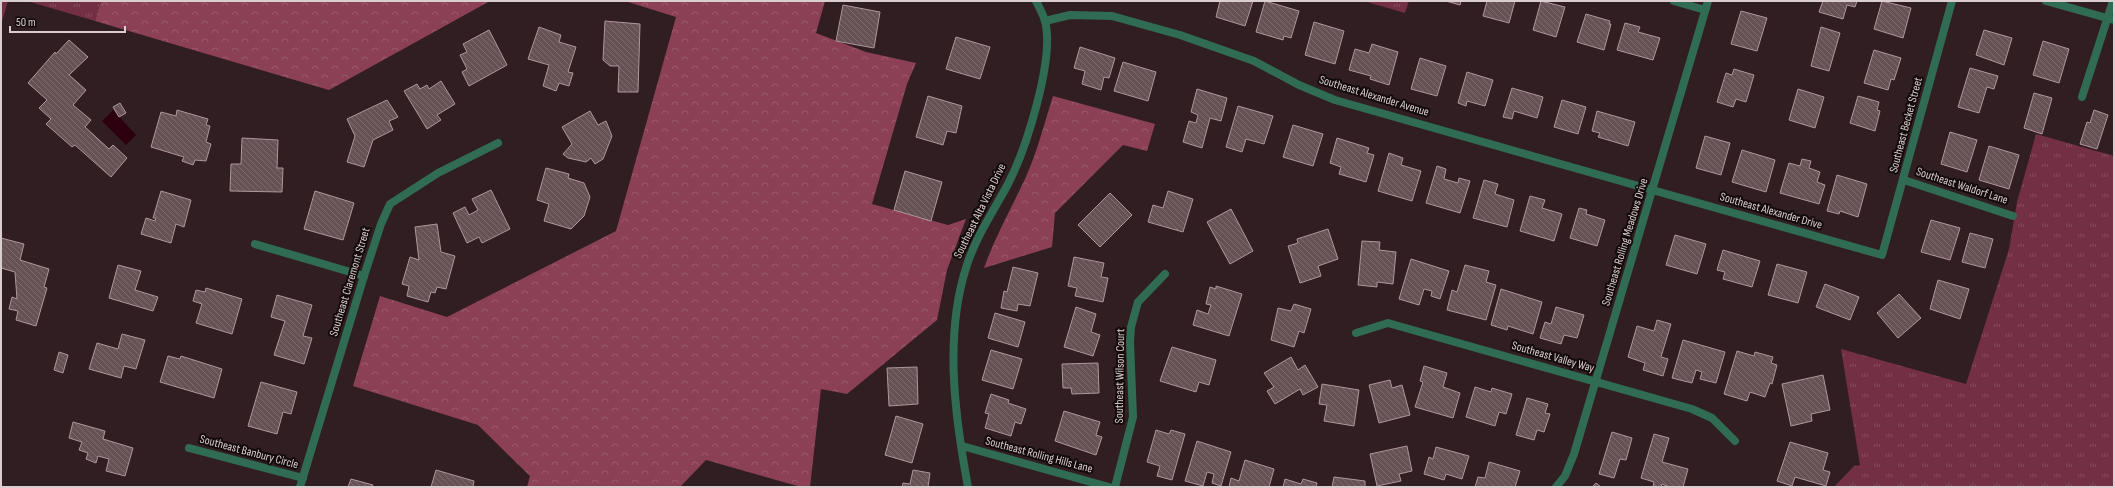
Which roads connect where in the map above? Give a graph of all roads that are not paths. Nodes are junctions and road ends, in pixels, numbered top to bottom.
1 (1036, 1) edge
2 (1674, 1) edge
3 (1708, 1) edge
4 (1952, 1) edge
5 (2046, 1) edge
6 (2113, 1) edge
7 (1705, 10) junction
8 (2111, 19) edge
9 (1045, 21) junction
10 (2082, 97) dead end
11 (498, 143) dead end
12 (1904, 180) junction
13 (1654, 189) junction
14 (2013, 216) dead end
15 (255, 244) dead end
16 (1882, 255) joint
17 (1165, 274) dead end
18 (364, 276) junction
19 (1356, 334) dead end
20 (1596, 381) junction
21 (1735, 441) dead end
22 (962, 446) junction
23 (189, 448) dead end
24 (303, 478) junction
25 (300, 487) edge
26 (968, 487) edge
27 (1109, 487) edge
28 (1115, 487) edge
29 (1556, 487) edge

1 - 9 street
2 - 7 street
3 - 7 street, Southeast Rolling Meadows Drive
4 - 12 street, Southeast Becket Street
5 - 8 street
6 - 8 street
7 - 13 street, Southeast Rolling Meadows Drive
8 - 10 street
9 - 13 street, Southeast Alexander Avenue
9 - 22 street, Southeast Alta Vista Drive
11 - 18 street, Southeast Claremont Street
12 - 14 street, Southeast Waldorf Lane
12 - 16 street, Southeast Becket Street
13 - 16 street, Southeast Alexander Drive
13 - 20 street, Southeast Rolling Meadows Drive
15 - 18 street
17 - 28 street, Southeast Wilson Court
18 - 24 street, Southeast Claremont Street
19 - 20 street, Southeast Valley Way
20 - 21 street, Southeast Valley Way
20 - 29 street, Southeast Rolling Meadows Drive
22 - 26 street, Southeast Alta Vista Drive
22 - 27 street, Southeast Rolling Hills Lane
23 - 24 street, Southeast Banbury Circle
24 - 25 street, Southeast Claremont Street

